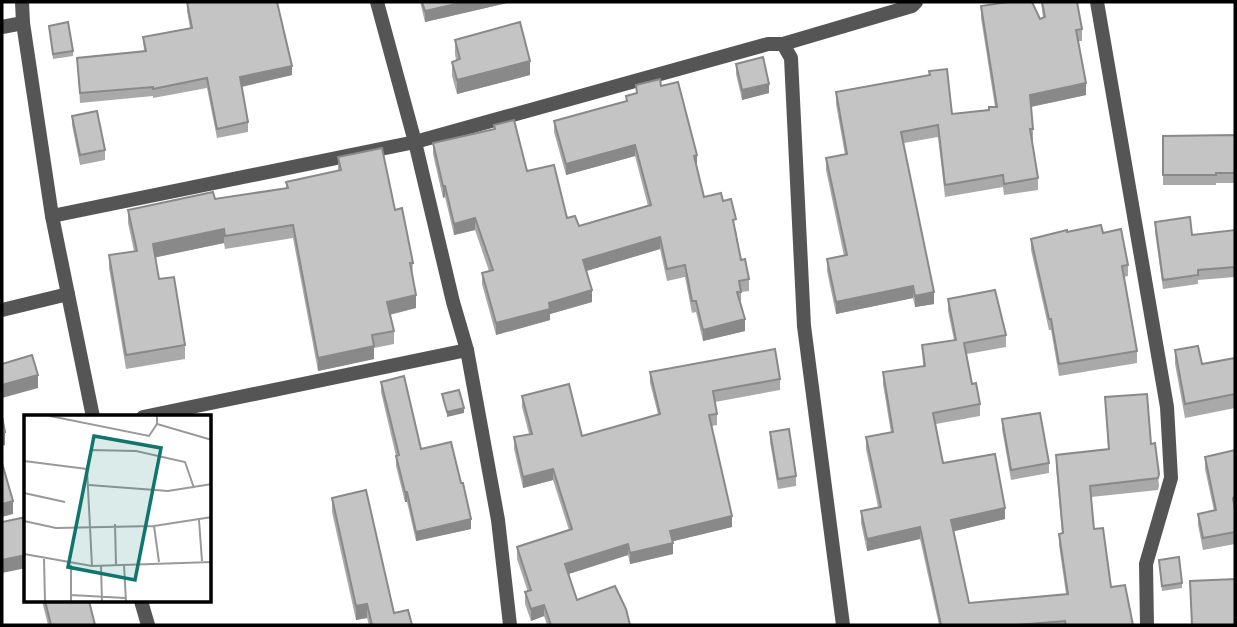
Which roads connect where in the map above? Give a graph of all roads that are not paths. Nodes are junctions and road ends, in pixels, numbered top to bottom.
1 (22, 2) edge
2 (377, 2) edge
3 (916, 2) edge
4 (1097, 2) edge
5 (23, 23) junction
6 (2, 27) edge
7 (783, 44) junction
8 (415, 142) junction
9 (52, 216) junction
10 (68, 294) junction
11 (2, 310) edge
12 (467, 350) junction
13 (93, 415) edge
14 (153, 415) edge
15 (141, 602) edge
16 (148, 625) edge
17 (510, 625) edge
18 (844, 625) edge
19 (1147, 625) edge

1 - 5 street
2 - 8 street
3 - 7 street
4 - 19 street
5 - 6 street
5 - 9 street
7 - 8 street
7 - 18 street
8 - 9 street
8 - 12 street
9 - 10 street
10 - 11 street
10 - 13 street
12 - 14 street
12 - 17 street
15 - 16 street

